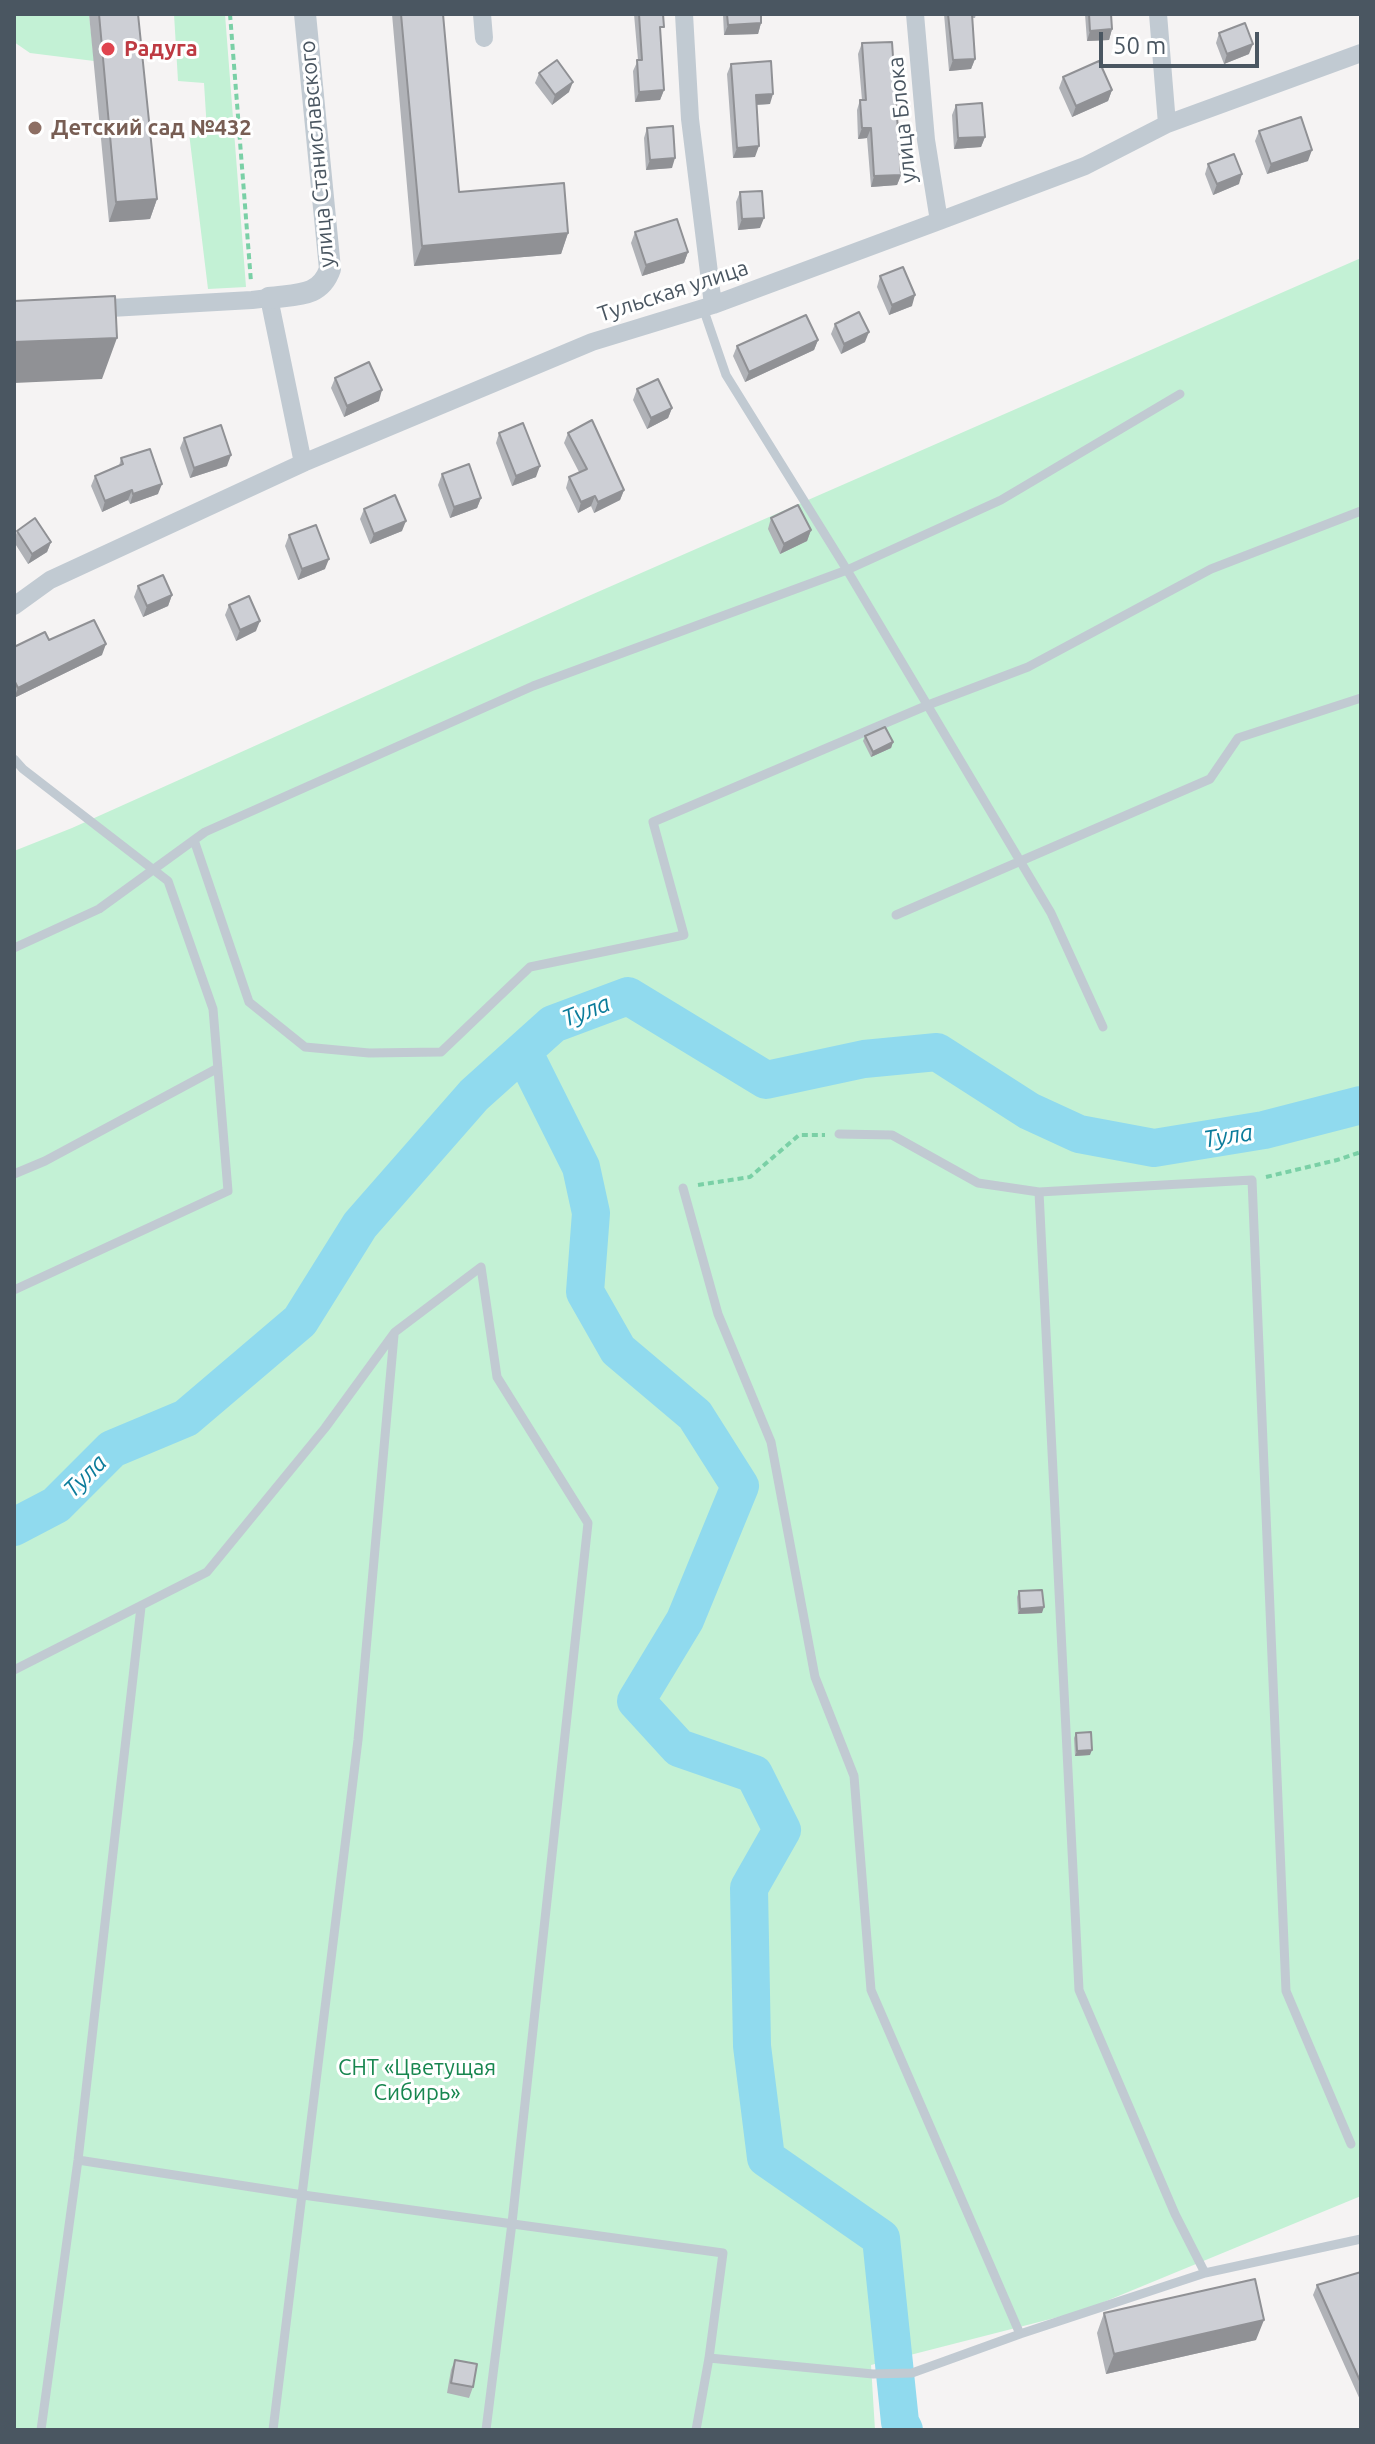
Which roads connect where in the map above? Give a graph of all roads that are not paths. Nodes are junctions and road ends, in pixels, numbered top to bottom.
1 (305, 14) edge
2 (482, 14) edge
3 (684, 14) edge
4 (915, 14) edge
5 (1158, 14) edge
6 (484, 38) dead end
7 (1361, 53) edge
8 (1167, 124) junction
9 (939, 221) junction
10 (261, 299) junction
11 (708, 306) junction
12 (72, 310) edge
13 (1180, 394) dead end
14 (303, 463) junction
15 (1361, 511) edge
16 (847, 570) junction
17 (14, 606) edge
18 (1361, 698) edge
19 (928, 705) junction
20 (14, 759) edge
21 (194, 840) junction
22 (1021, 862) junction
23 (153, 869) junction
24 (896, 915) dead end
25 (14, 948) edge
26 (1103, 1027) dead end
27 (218, 1068) junction
28 (839, 1134) road end
29 (14, 1174) edge
30 (683, 1188) road end
31 (1039, 1192) junction
32 (14, 1290) edge
33 (395, 1332) junction
34 (141, 1607) junction
35 (14, 1670) edge
36 (1351, 2144) dead end
37 (78, 2160) junction
38 (303, 2195) junction
39 (512, 2223) junction
40 (1361, 2239) edge
41 (1205, 2273) junction
42 (1020, 2334) junction
43 (709, 2358) junction
44 (41, 2430) edge
45 (273, 2430) edge
46 (486, 2430) edge
47 (696, 2430) edge

1 - 10 street, улица Станиславского
2 - 6 street
3 - 11 street
4 - 9 street, улица Блока
5 - 8 street
7 - 8 street, Тульская улица
8 - 9 street, Тульская улица
9 - 11 street, Тульская улица
10 - 12 street
10 - 14 street
11 - 14 street, Тульская улица
11 - 16 lane
13 - 16 lane
14 - 17 street, Тульская улица
15 - 19 lane
16 - 19 lane
16 - 21 lane
18 - 22 lane
19 - 21 lane
19 - 22 lane
20 - 23 lane
21 - 23 lane
22 - 24 lane
22 - 26 lane
23 - 25 lane
23 - 27 lane
27 - 29 lane
27 - 32 lane
28 - 31 lane
30 - 42 lane
31 - 36 lane
31 - 41 lane
33 - 34 lane
33 - 38 lane
33 - 39 lane
34 - 35 lane
34 - 37 lane
37 - 38 lane
37 - 44 lane
38 - 39 lane
38 - 45 lane
39 - 43 lane
39 - 46 lane
40 - 41 lane
41 - 42 lane
42 - 43 lane
43 - 47 lane

